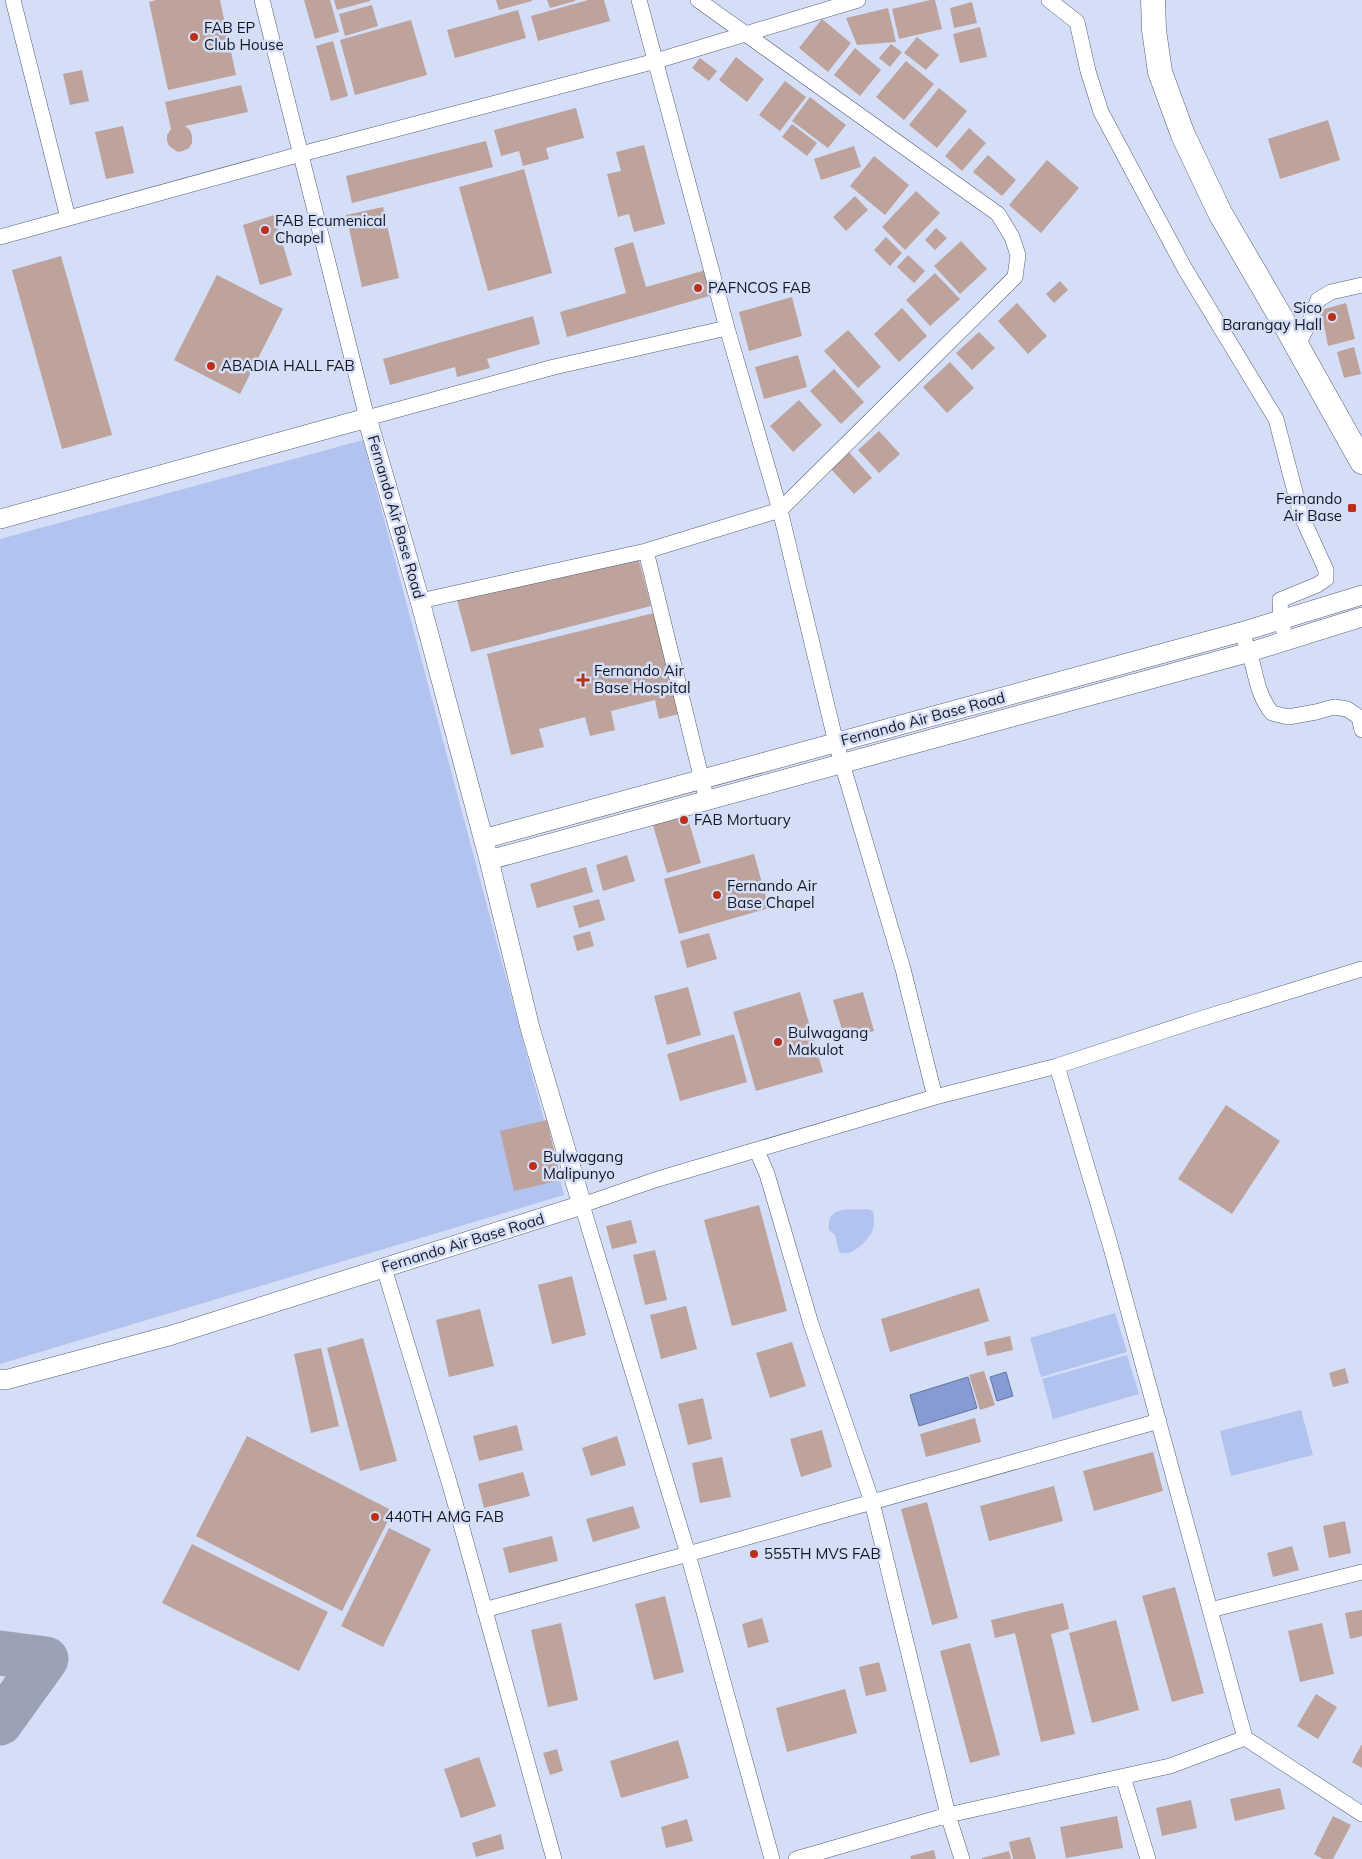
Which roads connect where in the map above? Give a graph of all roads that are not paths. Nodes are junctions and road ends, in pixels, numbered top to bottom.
1 (13, 0) edge
2 (262, 0) edge
3 (638, 0) edge
4 (698, 0) edge
5 (858, 0) edge
6 (1049, 0) edge
7 (1153, 0) edge
8 (744, 34) junction
9 (656, 61) junction
10 (301, 154) junction
11 (68, 218) junction
12 (0, 237) edge
13 (1362, 285) edge
14 (727, 328) junction
15 (1297, 348) junction
16 (367, 418) junction
17 (1362, 462) edge
18 (780, 510) junction
19 (0, 519) edge
20 (646, 551) junction
21 (1362, 596) edge
22 (420, 601) junction
23 (1338, 602) junction
24 (1318, 608) junction
25 (1281, 620) junction
26 (1354, 620) edge
27 (1324, 629) junction
28 (1240, 632) junction
29 (1286, 640) junction
30 (1250, 652) junction
31 (1086, 675) junction
32 (1055, 684) junction
33 (1089, 696) junction
34 (1058, 705) junction
35 (1362, 730) edge
36 (836, 743) junction
37 (842, 764) junction
38 (701, 780) junction
39 (707, 802) junction
40 (550, 821) junction
41 (483, 839) junction
42 (557, 842) junction
43 (489, 860) junction
44 (1362, 969) edge
45 (1056, 1066) junction
46 (935, 1097) junction
47 (757, 1151) junction
48 (582, 1205) junction
49 (384, 1268) junction
50 (0, 1379) edge
51 (1159, 1421) junction
52 (872, 1502) junction
53 (688, 1554) junction
54 (1362, 1572) edge
55 (484, 1610) junction
56 (1210, 1610) junction
57 (1245, 1738) junction
58 (1123, 1777) junction
59 (1362, 1814) edge
60 (948, 1815) junction
61 (554, 1859) edge
62 (772, 1859) edge
63 (796, 1859) edge
64 (962, 1859) edge
65 (1148, 1859) edge

1 - 11 street
2 - 10 street
3 - 9 street
4 - 8 street
5 - 8 street
6 - 25 street
7 - 15 highway
8 - 9 street
8 - 18 street
9 - 10 street
9 - 14 street
10 - 11 street
10 - 16 street
11 - 12 street
13 - 15 street
14 - 16 street
14 - 18 street
15 - 17 highway
16 - 19 street, Fernando Air Base Road
16 - 22 street, Fernando Air Base Road
18 - 20 street
18 - 36 street
20 - 22 street
20 - 38 street
21 - 23 street, Fernando Air Base Road
22 - 41 street, Fernando Air Base Road
23 - 24 street, Fernando Air Base Road
23 - 26 street
24 - 25 street, Fernando Air Base Road
24 - 27 street
25 - 28 street, Fernando Air Base Road
25 - 29 street
26 - 27 street, Fernando Air Base Road
27 - 29 street, Fernando Air Base Road
28 - 30 street
28 - 31 street, Fernando Air Base Road
29 - 30 street, Fernando Air Base Road
30 - 33 street, Fernando Air Base Road
30 - 35 street
31 - 32 street, Fernando Air Base Road
31 - 33 street
32 - 34 street
32 - 36 street, Fernando Air Base Road
33 - 34 street, Fernando Air Base Road
34 - 37 street, Fernando Air Base Road
36 - 37 street
36 - 38 street, Fernando Air Base Road
37 - 39 street, Fernando Air Base Road
37 - 46 street
38 - 39 street
38 - 40 street, Fernando Air Base Road
39 - 42 street, Fernando Air Base Road
40 - 41 street, Fernando Air Base Road
40 - 42 street
41 - 43 street, Fernando Air Base Road
42 - 43 street, Fernando Air Base Road
43 - 48 street, Fernando Air Base Road
44 - 45 street
45 - 46 street
45 - 51 street
46 - 47 street
47 - 48 street
47 - 52 street
48 - 49 street, Fernando Air Base Road
48 - 53 street
49 - 50 street, Fernando Air Base Road
49 - 55 street
51 - 52 street
51 - 56 street
52 - 53 street
52 - 60 street
53 - 55 street
53 - 62 street
54 - 56 street
55 - 61 street
56 - 57 street
57 - 58 street
57 - 59 street
58 - 60 street
58 - 65 street
60 - 63 street
60 - 64 street

